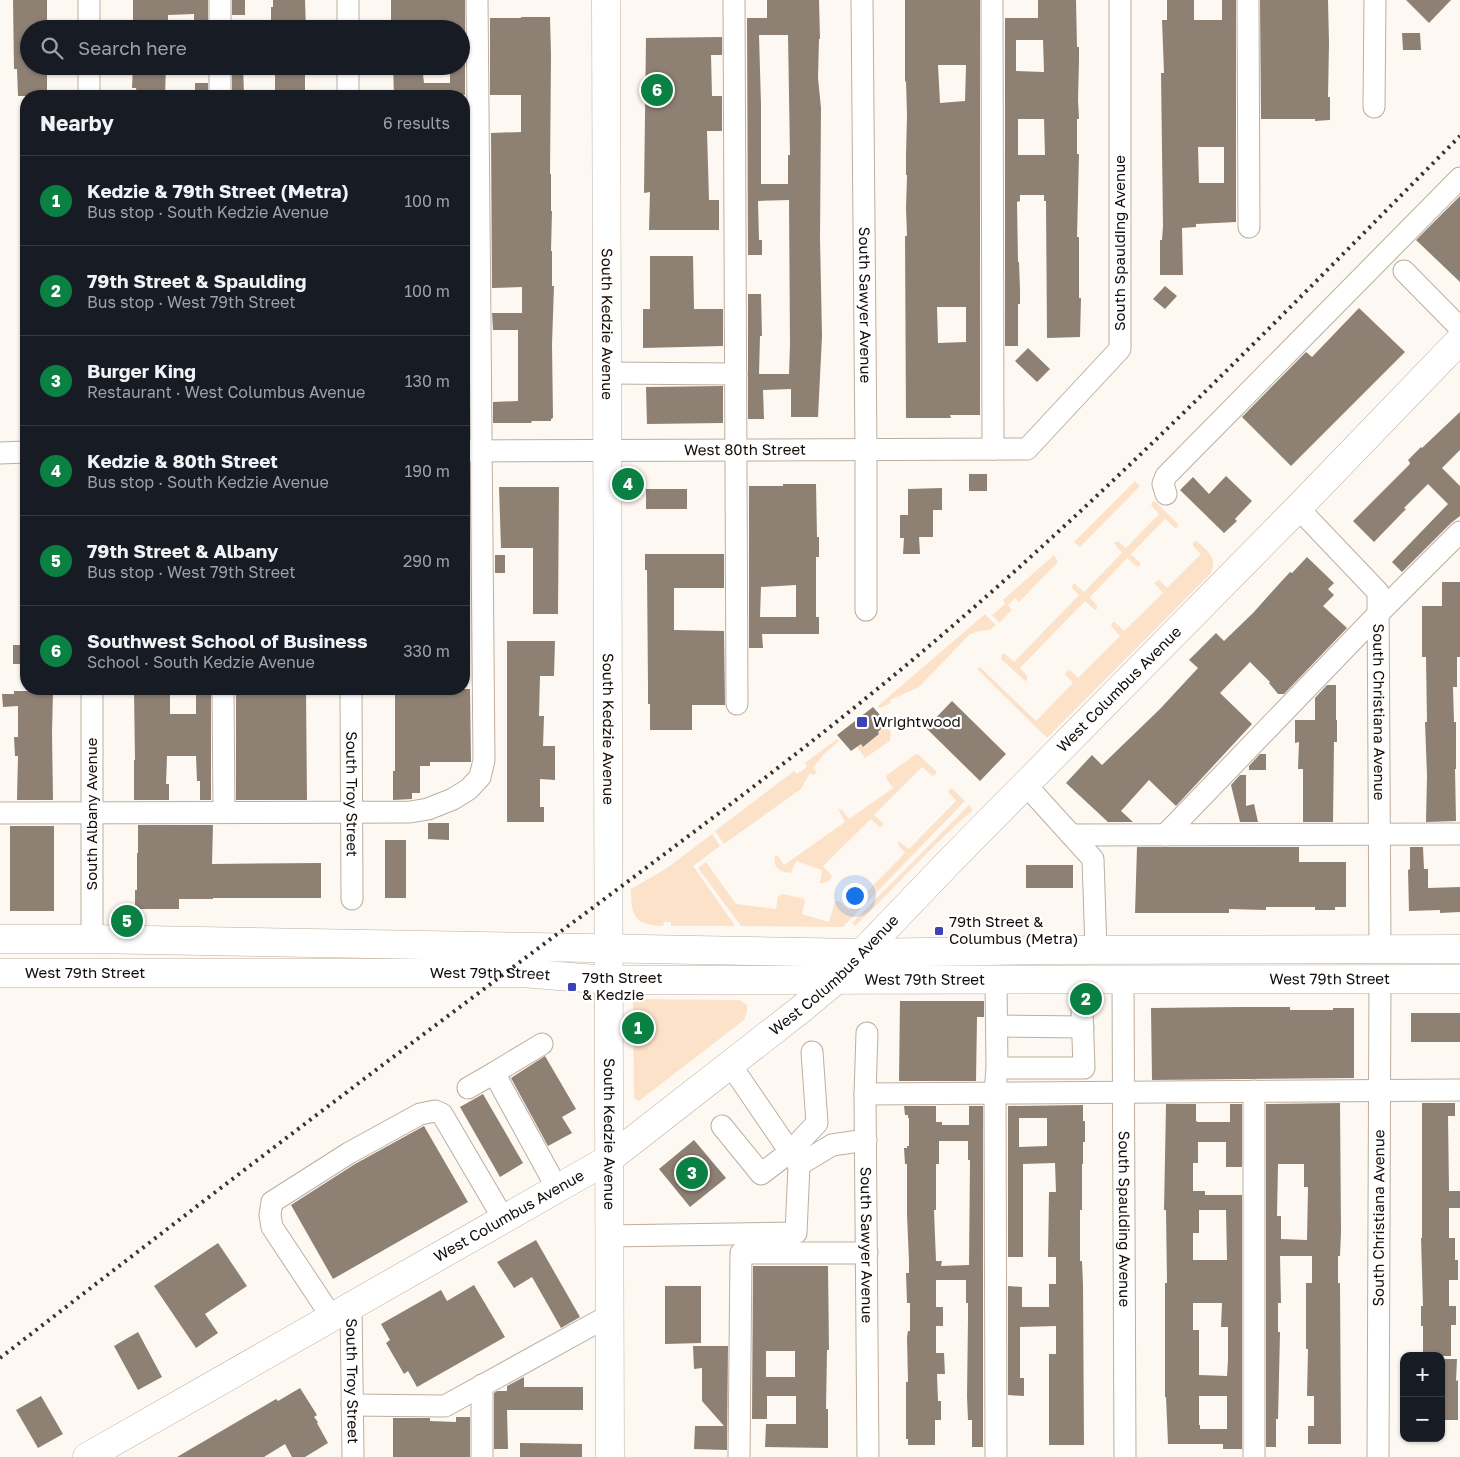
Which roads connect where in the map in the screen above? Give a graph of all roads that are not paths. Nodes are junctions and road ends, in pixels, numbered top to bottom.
1 (88, 0) edge
2 (220, 0) edge
3 (348, 0) edge
4 (477, 0) edge
5 (606, 0) edge
6 (734, 0) edge
7 (862, 0) edge
8 (992, 0) edge
9 (1120, 0) edge
10 (1248, 0) edge
11 (1375, 0) edge
12 (89, 20) edge
13 (220, 20) edge
14 (348, 20) edge
15 (89, 75) edge
16 (220, 75) edge
17 (348, 75) edge
18 (89, 90) edge
19 (220, 90) edge
20 (348, 90) edge
21 (1374, 107) dead end
22 (1460, 178) edge
23 (1249, 227) dead end
24 (1404, 271) dead end
25 (1460, 328) edge
26 (1460, 340) edge
27 (607, 373) junction
28 (736, 374) junction
29 (993, 449) junction
30 (1027, 449) joint
31 (607, 450) junction
32 (736, 450) junction
33 (866, 450) junction
34 (472, 451) edge
35 (0, 452) edge
36 (20, 452) edge
37 (1166, 494) dead end
38 (1298, 508) junction
39 (1460, 532) edge
40 (866, 610) dead end
41 (1378, 614) junction
42 (92, 695) edge
43 (223, 695) edge
44 (351, 695) edge
45 (737, 704) dead end
46 (1025, 784) junction
47 (352, 811) junction
48 (0, 812) edge
49 (92, 812) junction
50 (224, 812) junction
51 (1460, 834) edge
52 (1165, 835) junction
53 (1379, 835) junction
54 (1071, 836) junction
55 (352, 899) dead end
56 (0, 939) edge
57 (92, 939) junction
58 (608, 948) junction
59 (1460, 948) edge
60 (1380, 949) junction
61 (1096, 950) junction
62 (862, 953) junction
63 (0, 973) edge
64 (1380, 979) junction
65 (1460, 979) edge
66 (608, 980) junction
67 (996, 980) junction
68 (1081, 980) junction
69 (1123, 980) junction
70 (835, 981) junction
71 (997, 1026) junction
72 (1083, 1027) junction
73 (867, 1034) dead end
74 (542, 1044) dead end
75 (812, 1052) dead end
76 (730, 1064) junction
77 (997, 1068) junction
78 (494, 1073) junction
79 (468, 1088) dead end
80 (1380, 1090) junction
81 (1460, 1090) edge
82 (1254, 1091) junction
83 (1124, 1092) junction
84 (996, 1093) junction
85 (865, 1094) junction
86 (722, 1126) dead end
87 (866, 1140) junction
88 (794, 1158) junction
89 (609, 1159) junction
90 (557, 1188) junction
91 (503, 1218) junction
92 (609, 1236) junction
93 (867, 1252) junction
94 (341, 1311) junction
95 (610, 1315) junction
96 (482, 1386) junction
97 (352, 1405) junction
98 (92, 1455) edge
99 (353, 1457) edge
100 (482, 1457) edge
101 (610, 1457) edge
102 (740, 1457) edge
103 (868, 1457) edge
104 (996, 1457) edge
105 (1125, 1457) edge
106 (1254, 1457) edge
107 (1378, 1457) edge

1 - 12 street
2 - 13 street
3 - 14 street
4 - 34 street
5 - 27 main road, South Kedzie Avenue
6 - 28 street
7 - 33 street, South Sawyer Avenue
8 - 29 street
9 - 30 street, South Spaulding Avenue
10 - 23 street
11 - 21 street
15 - 18 street
16 - 19 street
17 - 20 street
22 - 37 street
24 - 25 street
26 - 38 main road, West Columbus Avenue
27 - 28 street
27 - 31 main road, South Kedzie Avenue
28 - 32 street
29 - 30 street, West 80th Street
29 - 33 street, West 80th Street
31 - 32 street, West 80th Street
31 - 34 street, West 80th Street
31 - 58 main road, South Kedzie Avenue
32 - 33 street, West 80th Street
32 - 45 street
33 - 40 street, South Sawyer Avenue
34 - 47 street
35 - 36 street
38 - 41 street, South Christiana Avenue
38 - 46 main road, West Columbus Avenue
39 - 41 street
41 - 52 street
41 - 53 street, South Christiana Avenue
42 - 49 street, South Albany Avenue
43 - 50 street
44 - 47 street, South Troy Street
46 - 54 street
46 - 62 main road, West Columbus Avenue
47 - 50 street
47 - 55 street, South Troy Street
48 - 49 street
49 - 50 street
49 - 57 street, South Albany Avenue
51 - 53 street
52 - 53 street
52 - 54 street
53 - 60 street, South Christiana Avenue
54 - 61 street
56 - 57 main road, West 79th Street
57 - 58 main road, West 79th Street
58 - 62 main road, West 79th Street
58 - 66 main road, South Kedzie Avenue
59 - 60 main road, West 79th Street
60 - 61 main road, West 79th Street
61 - 62 main road, West 79th Street
62 - 70 main road, West Columbus Avenue
63 - 66 main road, West 79th Street
64 - 65 main road, West 79th Street
64 - 69 main road, West 79th Street
64 - 80 street, South Christiana Avenue
66 - 70 main road, West 79th Street
66 - 89 main road, South Kedzie Avenue
67 - 68 main road, West 79th Street
67 - 70 main road, West 79th Street
67 - 71 street
68 - 69 main road, West 79th Street
68 - 72 street
69 - 83 street, South Spaulding Avenue
70 - 76 main road, West Columbus Avenue
71 - 72 street
71 - 77 street
72 - 77 street
73 - 85 street, South Sawyer Avenue
74 - 78 street
75 - 88 street
76 - 88 street
76 - 89 main road, West Columbus Avenue
77 - 84 street
78 - 79 street
78 - 90 street
80 - 81 street
80 - 82 street
80 - 107 street, South Christiana Avenue
82 - 83 street
82 - 106 street
83 - 84 street
83 - 105 street, South Spaulding Avenue
84 - 85 street
84 - 104 street
85 - 87 street, South Sawyer Avenue
86 - 88 street
87 - 88 street
87 - 93 street, South Sawyer Avenue
88 - 92 street
89 - 90 main road, West Columbus Avenue
89 - 92 main road, South Kedzie Avenue
90 - 91 main road, West Columbus Avenue
91 - 94 main road, West Columbus Avenue
91 - 94 street
92 - 95 main road, South Kedzie Avenue
93 - 102 street
93 - 103 street, South Sawyer Avenue
94 - 97 street, South Troy Street
94 - 98 main road, West Columbus Avenue
95 - 96 street
95 - 101 main road, South Kedzie Avenue
96 - 97 street
96 - 100 street
97 - 99 street, South Troy Street

